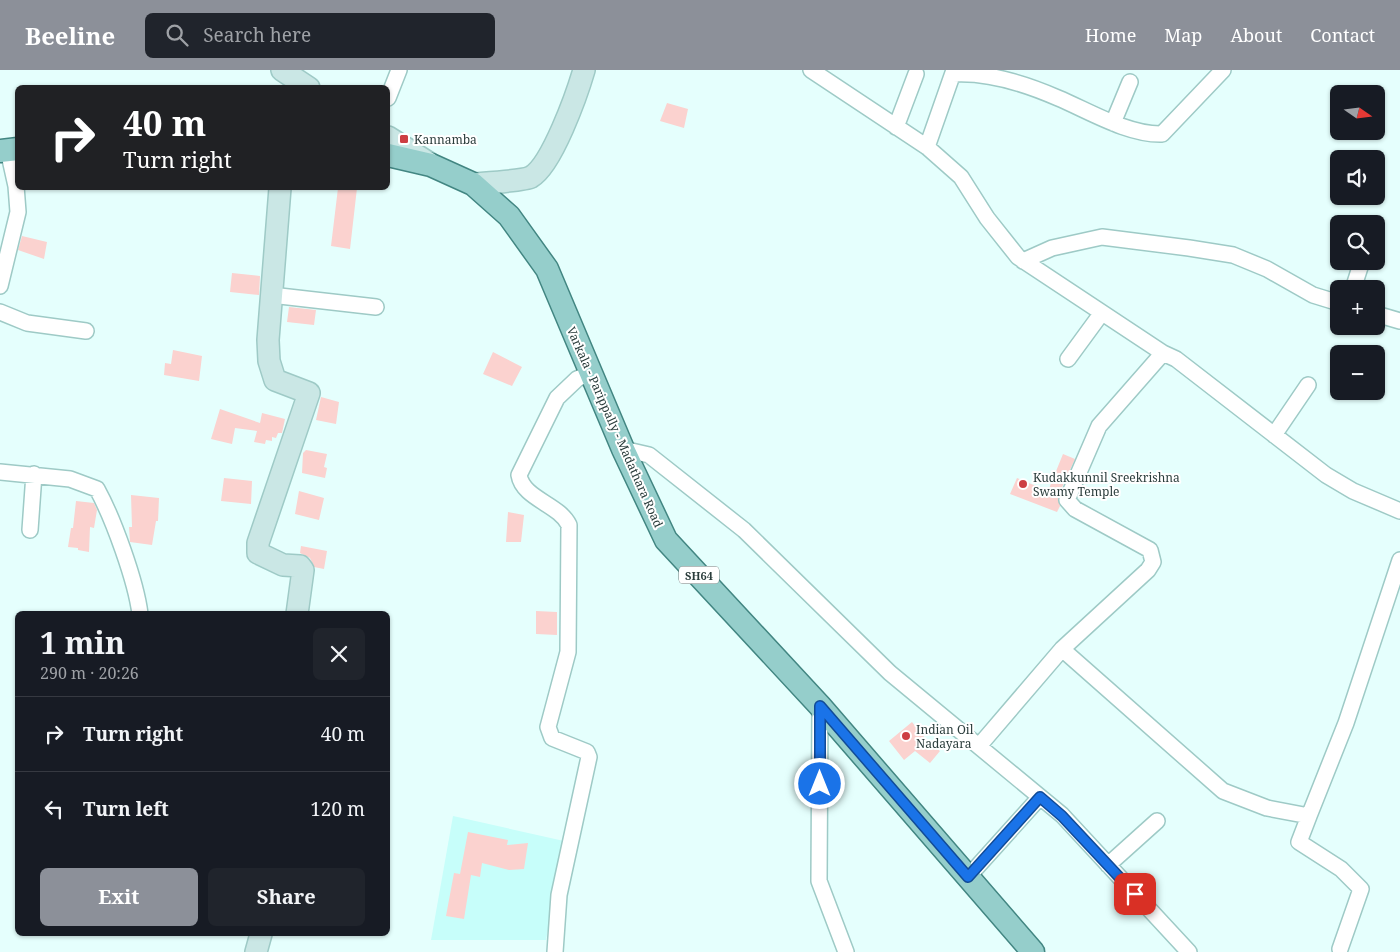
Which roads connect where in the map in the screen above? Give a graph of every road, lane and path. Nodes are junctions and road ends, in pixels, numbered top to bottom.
1 (282, 70) edge
2 (399, 70) edge
3 (584, 70) edge
4 (811, 70) edge
5 (1223, 70) edge
6 (954, 72) edge
7 (916, 74) dead end
8 (1130, 82) dead end
9 (305, 85) edge
10 (390, 93) edge
11 (1113, 123) junction
12 (896, 127) junction
13 (390, 138) edge
14 (927, 147) junction
15 (8, 150) edge
16 (390, 156) edge
17 (432, 164) junction
18 (15, 182) edge
19 (473, 184) junction
20 (16, 190) edge
21 (280, 190) edge
22 (1022, 260) junction
23 (0, 286) edge
24 (271, 295) junction
25 (1330, 300) edge
26 (376, 307) dead end
27 (0, 312) edge
28 (1101, 314) junction
29 (1385, 317) edge
30 (1400, 321) edge
31 (86, 331) dead end
32 (1162, 354) junction
33 (1068, 359) dead end
34 (590, 373) junction
35 (1308, 385) dead end
36 (1274, 435) junction
37 (623, 449) junction
38 (0, 472) edge
39 (34, 474) junction
40 (1400, 511) edge
41 (30, 530) dead end
42 (1400, 560) edge
43 (139, 611) edge
44 (297, 611) edge
45 (1062, 649) junction
46 (820, 706) junction
47 (979, 746) junction
48 (1040, 797) junction
49 (1309, 816) junction
50 (1158, 821) dead end
51 (1108, 865) junction
52 (968, 877) junction
53 (260, 936) edge
54 (1340, 949) dead end
55 (256, 952) edge
56 (555, 952) edge
57 (846, 952) edge
58 (1033, 952) edge
59 (1189, 952) edge

1 - 9 main road
2 - 10 street
3 - 19 main road
4 - 12 street
5 - 11 street
6 - 11 street
6 - 14 street
7 - 12 street
8 - 11 street
12 - 14 street
13 - 17 main road
14 - 22 street
15 - 18 street
16 - 17 main road, Varkala - Parippally - Madathara Road / SH64
17 - 19 main road, Varkala - Parippally - Madathara Road / SH64
19 - 34 main road, Varkala - Parippally - Madathara Road / SH64
20 - 23 street
21 - 24 main road
22 - 25 street
22 - 28 street
24 - 26 street
24 - 44 main road
27 - 31 street
28 - 32 street
28 - 33 street
29 - 30 street
32 - 36 street
32 - 45 street
34 - 37 main road, Varkala - Parippally - Madathara Road / SH64
34 - 56 street
35 - 36 street
36 - 40 street
37 - 46 main road, Varkala - Parippally - Madathara Road / SH64
37 - 47 street
38 - 39 street
39 - 41 street
39 - 43 street
42 - 49 street
45 - 47 street
45 - 49 street
46 - 52 main road, Varkala - Parippally - Madathara Road / SH64
46 - 57 street
47 - 48 street
48 - 51 street
48 - 52 street
49 - 54 street
50 - 51 street
51 - 59 street
52 - 58 main road, Varkala - Parippally - Madathara Road / SH64
53 - 55 main road

